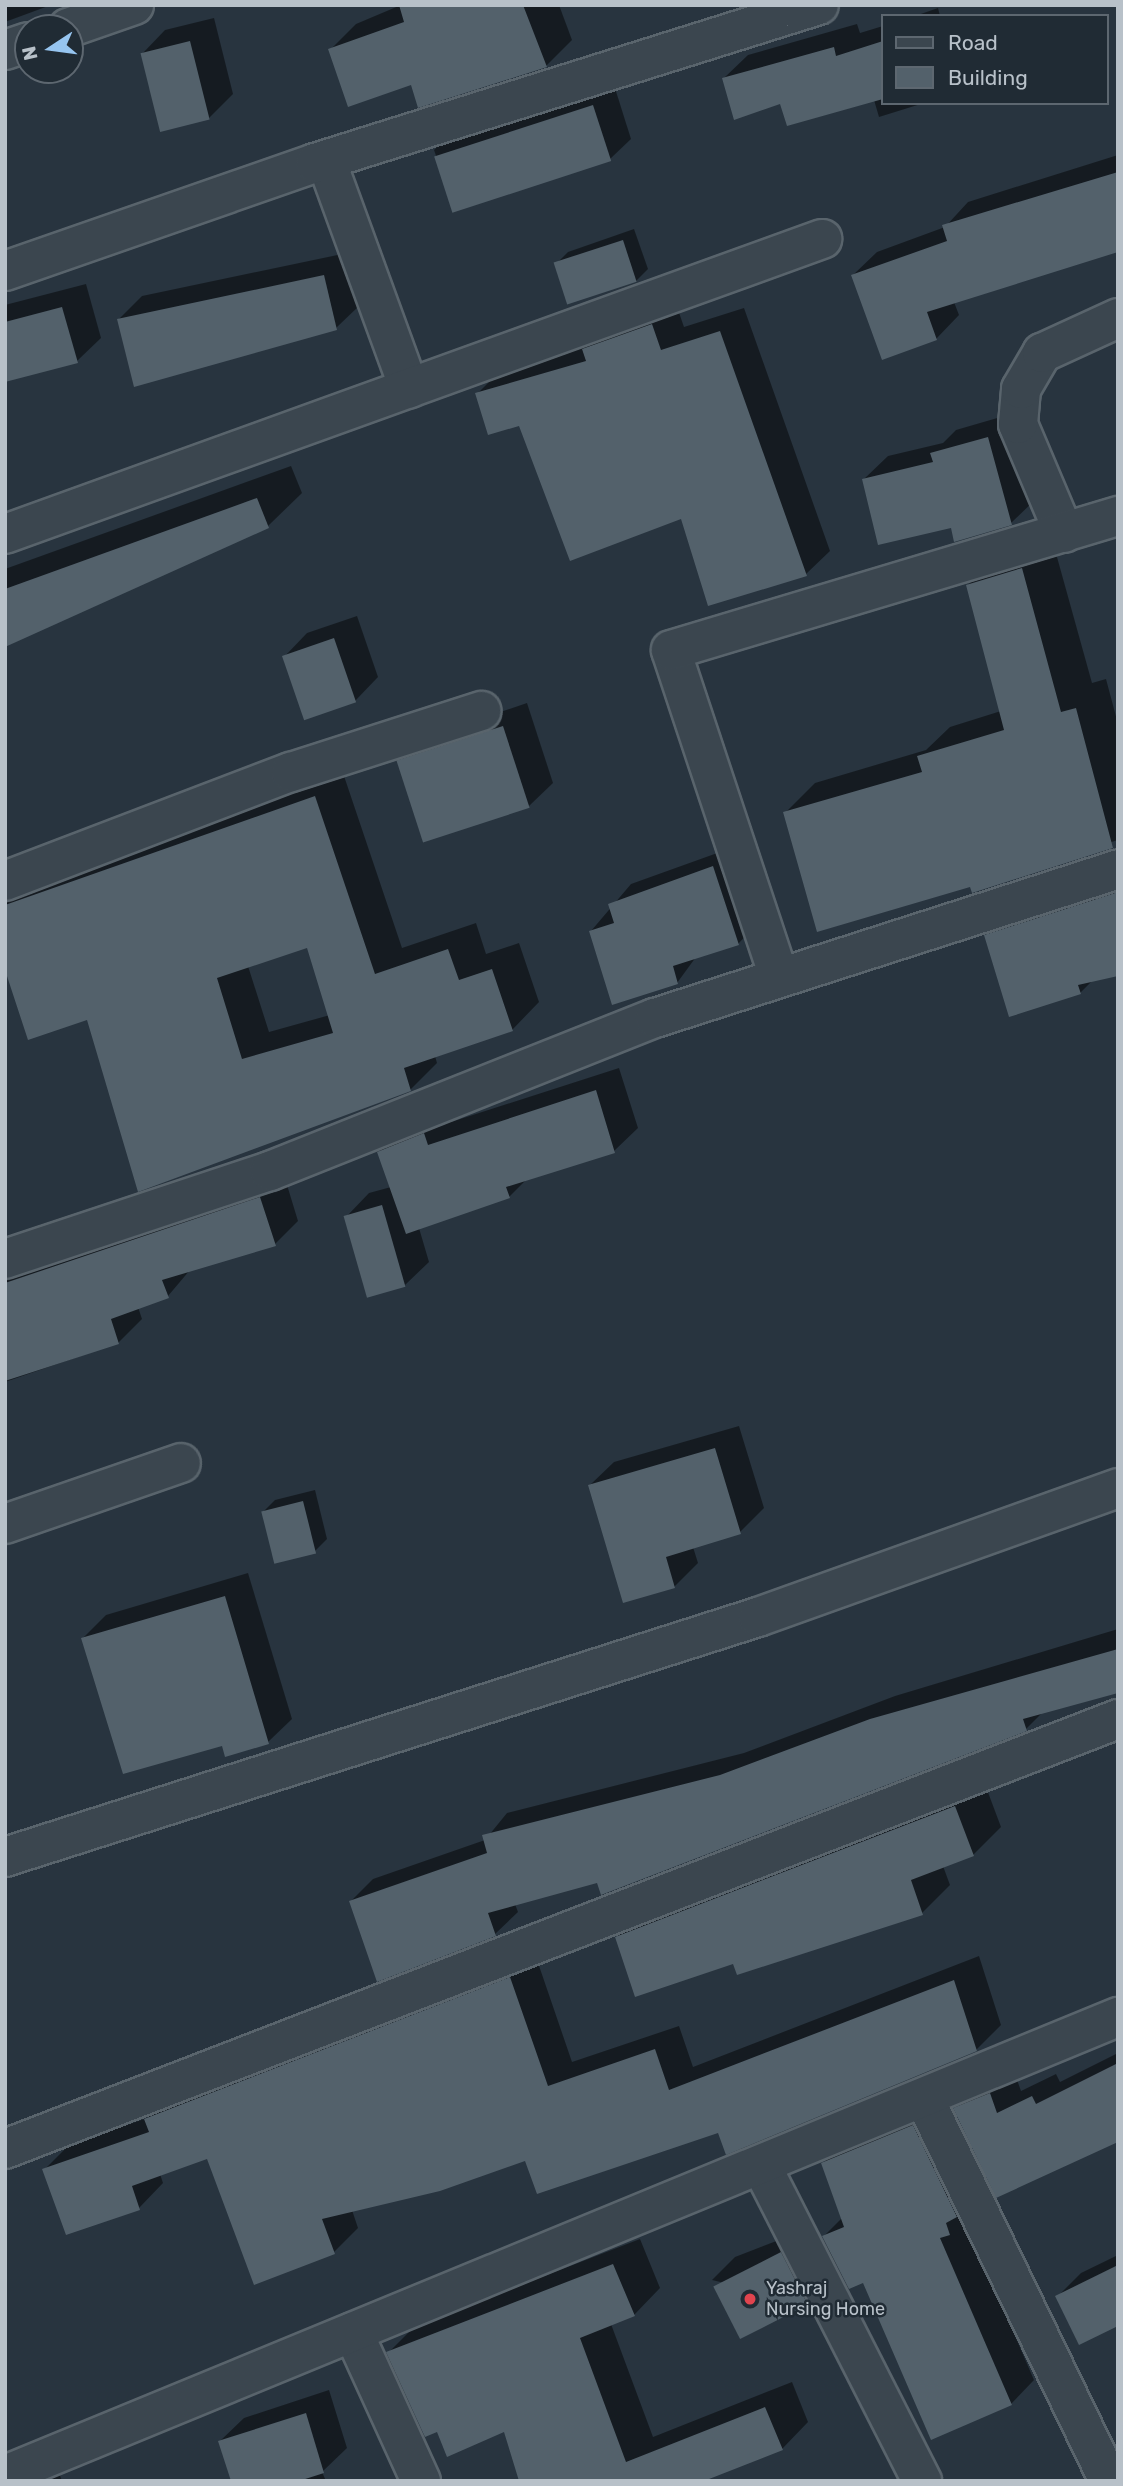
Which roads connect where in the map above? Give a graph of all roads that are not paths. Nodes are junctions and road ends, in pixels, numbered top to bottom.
1 (134, 5) edge
2 (819, 5) edge
3 (84, 22) edge
4 (326, 160) junction
5 (822, 239) dead end
6 (5, 271) edge
7 (1118, 318) edge
8 (409, 388) junction
9 (1118, 516) edge
10 (1064, 533) junction
11 (5, 534) edge
12 (481, 711) dead end
13 (1118, 869) edge
14 (5, 881) edge
15 (779, 977) junction
16 (5, 1259) edge
17 (181, 1463) dead end
18 (1118, 1488) edge
19 (5, 1524) edge
20 (1118, 1719) edge
21 (5, 1857) edge
22 (1118, 2017) edge
23 (924, 2098) junction
24 (5, 2149) edge
25 (761, 2165) junction
26 (353, 2332) junction
27 (5, 2475) edge
28 (421, 2481) edge
29 (922, 2481) edge
30 (1109, 2481) edge

1 - 3 street
2 - 4 street
4 - 6 street
4 - 8 street
5 - 8 street
7 - 10 street
8 - 11 street
9 - 10 street
10 - 15 street
12 - 14 street
13 - 15 street
15 - 16 street
17 - 19 street
18 - 21 street
20 - 24 street
22 - 23 street
23 - 25 street
23 - 30 street
25 - 26 street
25 - 29 street
26 - 27 street
26 - 28 street

